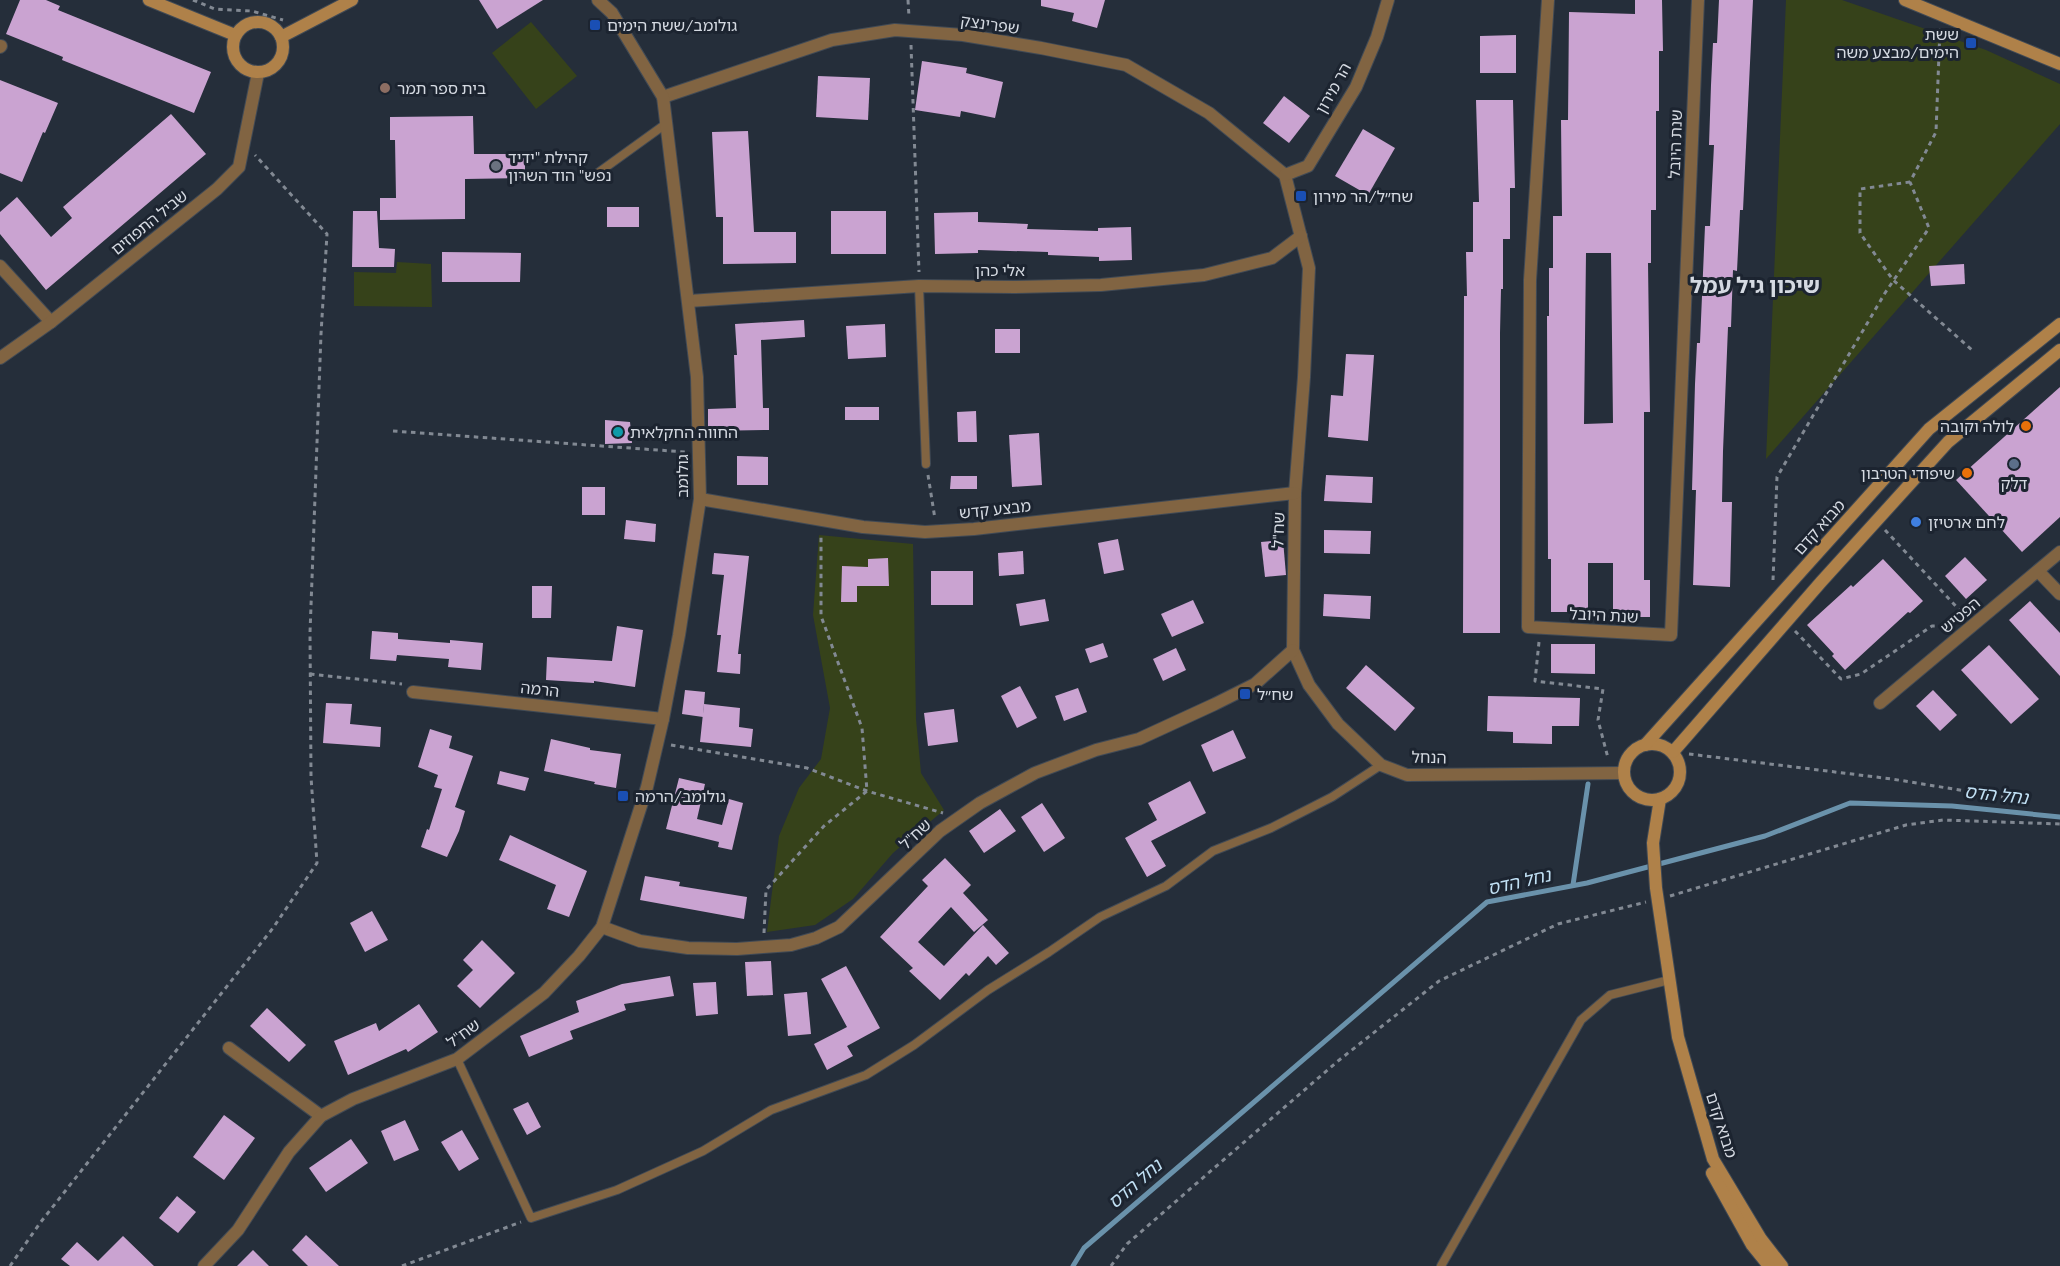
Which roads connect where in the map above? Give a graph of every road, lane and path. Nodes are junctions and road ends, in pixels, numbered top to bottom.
1 (149, 0) edge
2 (193, 0) edge
3 (352, 0) edge
4 (598, 0) edge
5 (908, 0) edge
6 (1388, 0) edge
7 (1548, 0) edge
8 (1698, 0) edge
9 (1905, 0) edge
10 (1940, 15) junction
11 (290, 22) dead end
12 (910, 32) junction
13 (235, 35) junction
14 (282, 37) junction
15 (2060, 64) edge
16 (258, 73) junction
17 (663, 97) junction
18 (667, 123) junction
19 (244, 142) junction
20 (595, 175) dead end
21 (1285, 175) junction
22 (1910, 182) junction
23 (1301, 236) junction
24 (0, 266) edge
25 (1893, 280) junction
26 (919, 286) junction
27 (689, 301) junction
28 (51, 322) junction
29 (2060, 324) edge
30 (1972, 350) dead end
31 (2060, 350) edge
32 (0, 358) edge
33 (393, 430) dead end
34 (699, 453) junction
35 (926, 464) joint
36 (1295, 493) junction
37 (699, 499) junction
38 (820, 520) junction
39 (1876, 520) junction
40 (938, 531) junction
41 (2060, 552) edge
42 (2038, 571) junction
43 (2060, 594) edge
44 (1772, 604) junction
45 (1786, 622) junction
46 (1974, 625) junction
47 (1540, 628) junction
48 (1293, 650) junction
49 (310, 674) junction
50 (413, 692) joint
51 (1880, 703) dead end
52 (663, 719) junction
53 (658, 743) junction
54 (1645, 745) junction
55 (1673, 752) junction
56 (1380, 765) junction
57 (1618, 773) junction
58 (867, 791) junction
59 (1660, 798) junction
60 (2027, 801) dead end
61 (960, 818) junction
62 (2060, 824) edge
63 (1653, 897) junction
64 (602, 927) junction
65 (763, 947) junction
66 (1669, 980) junction
67 (229, 1048) dead end
68 (457, 1059) junction
69 (321, 1116) junction
70 (531, 1218) junction
71 (10, 1266) edge
72 (204, 1266) edge
73 (402, 1266) edge
74 (1111, 1266) edge
75 (1441, 1266) edge
76 (1768, 1266) edge
77 (1782, 1266) edge

1 - 13 street
2 - 11 path
3 - 14 street
4 - 17 street, גולומב
5 - 12 path
6 - 21 street, הר מירון
7 - 47 street
8 - 47 street, שנת היובל
9 - 10 street
10 - 15 street
10 - 22 path
12 - 17 street, שפרינצק
12 - 21 street, שפרינצק
12 - 26 path
13 - 14 street
13 - 16 street
14 - 16 street
16 - 19 street, שביל התפוזים
17 - 18 street, גולומב
18 - 20 lane
18 - 27 street, גולומב
19 - 28 street, שביל התפוזים
19 - 49 path
21 - 23 street, שח"ל
22 - 25 path
22 - 25 path
23 - 26 street, אלי כהן
23 - 36 street, שח"ל
24 - 28 street
25 - 30 path
25 - 44 path
26 - 27 street, אלי כהן
26 - 35 lane
27 - 34 street, גולומב
28 - 32 street, שביל התפוזים
29 - 44 street, מבוא קדם
31 - 39 street
33 - 34 path
34 - 37 street, גולומב
35 - 40 path
36 - 40 street, מבצע קדש
36 - 48 street, שח"ל
37 - 38 street, מבצע קדש
37 - 52 street, גולומב
38 - 40 street, מבצע קדש
38 - 58 path
39 - 45 street
39 - 46 path
41 - 42 street, הפטיש
42 - 43 street
42 - 46 street, הפטיש
44 - 54 street, מבוא קדם
45 - 46 path
45 - 55 street
46 - 51 street, הפטיש
47 - 57 path
48 - 56 street, הנחל
48 - 61 street, שח"ל
49 - 50 path
49 - 71 path
50 - 52 street, הרמה
52 - 53 street, גולומב
53 - 58 path
53 - 64 street, גולומב
54 - 55 street
54 - 57 street
55 - 59 street
55 - 60 path
56 - 57 street, הנחל
56 - 70 lane
57 - 59 street
58 - 61 path
58 - 65 path
59 - 63 street, מבוא קדם
61 - 65 street, שח"ל
62 - 63 path
63 - 66 street, מבוא קדם
63 - 74 path
64 - 65 street, שח"ל
64 - 68 street, שח"ל
66 - 75 lane
66 - 76 street, מבוא קדם
66 - 77 street, מבוא קדם
67 - 69 street
68 - 69 street, שח"ל
68 - 70 lane
69 - 72 street, שח"ל
70 - 73 path

